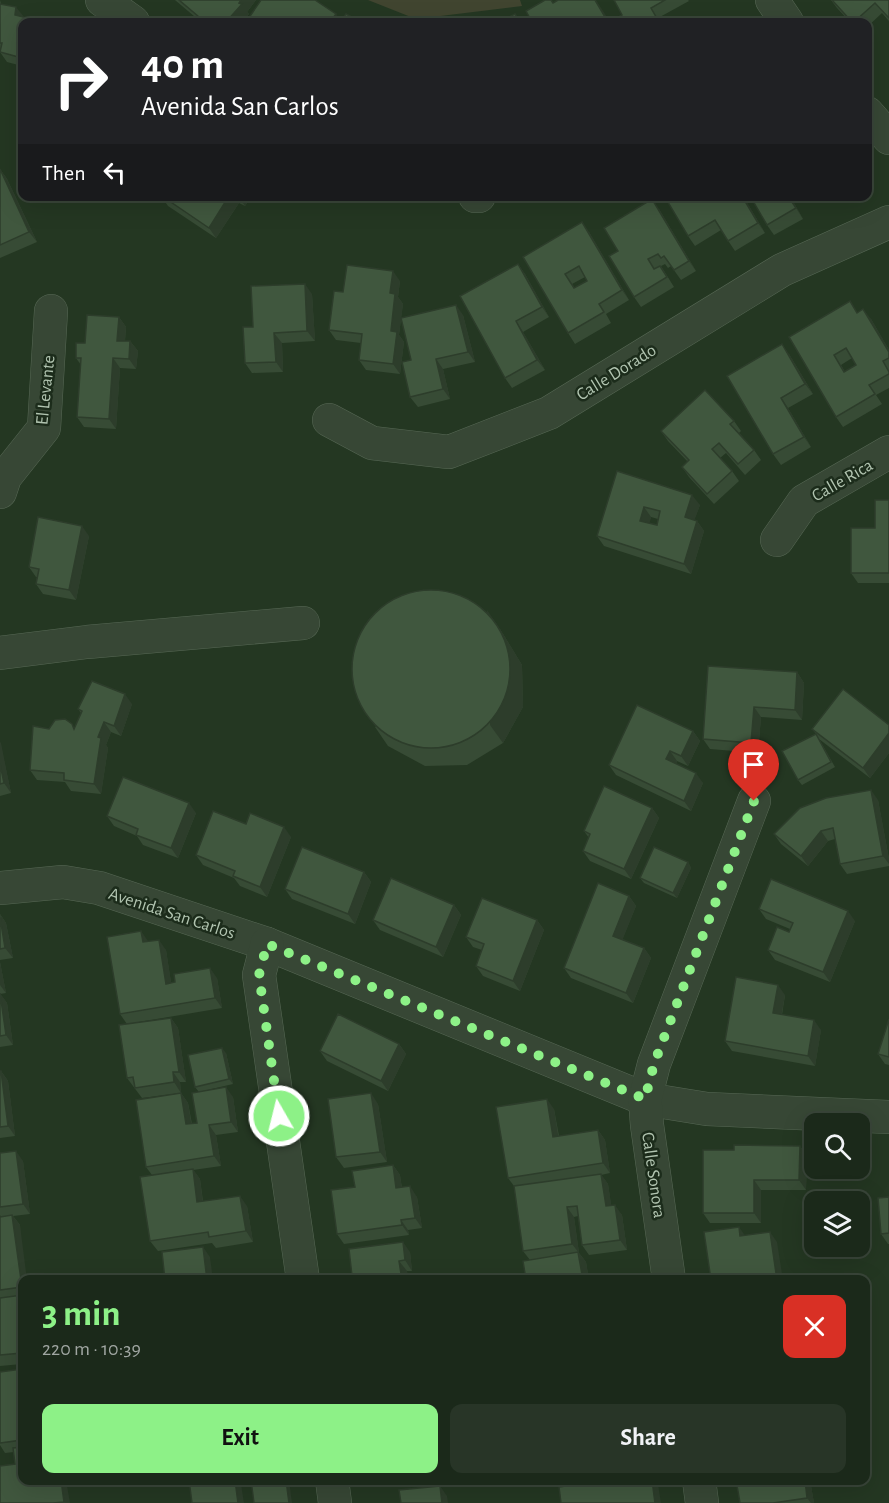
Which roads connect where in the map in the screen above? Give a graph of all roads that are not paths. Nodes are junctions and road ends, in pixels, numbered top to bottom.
1 (102, 0) edge
2 (772, 0) edge
3 (127, 18) edge
4 (784, 18) edge
5 (872, 119) edge
6 (889, 138) edge
7 (889, 222) edge
8 (51, 311) dead end
9 (329, 420) dead end
10 (889, 453) edge
11 (0, 492) edge
12 (777, 540) dead end
13 (303, 622) dead end
14 (1, 648) edge
15 (754, 801) dead end
16 (0, 888) edge
17 (267, 944) junction
18 (645, 1099) junction
19 (889, 1117) edge
20 (302, 1275) edge
21 (668, 1275) edge
22 (333, 1485) edge
23 (700, 1485) edge
24 (335, 1503) edge
25 (702, 1503) edge

1 - 3 street
2 - 4 street
5 - 6 street
7 - 9 street, Calle Dorado
8 - 11 street, El Levante
10 - 12 street, Calle Rica
13 - 14 street
15 - 18 street, Calle Sonora
16 - 17 street, Avenida San Carlos
17 - 18 street, Avenida San Carlos
17 - 20 street
18 - 19 street, Avenida San Carlos
18 - 21 street, Calle Sonora
22 - 24 street
23 - 25 street

